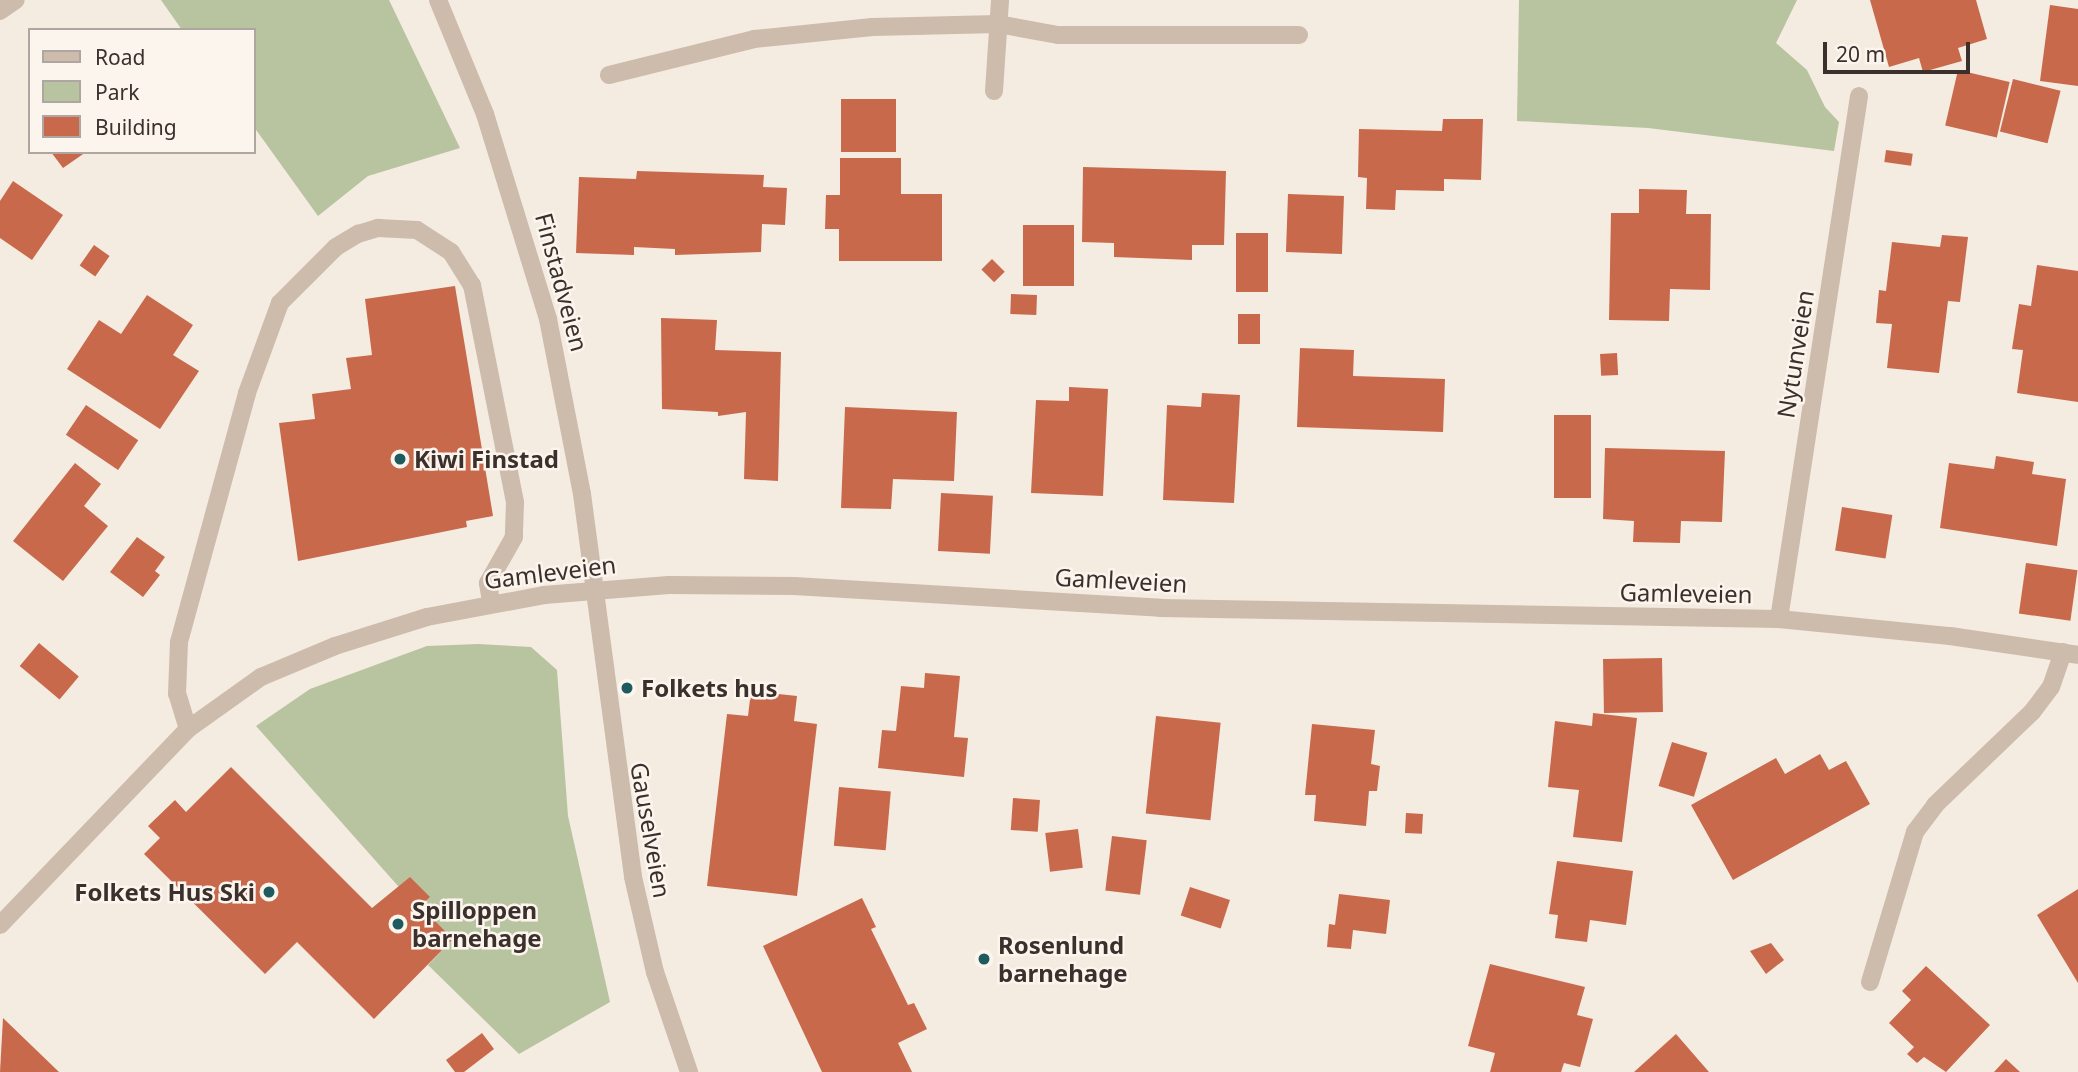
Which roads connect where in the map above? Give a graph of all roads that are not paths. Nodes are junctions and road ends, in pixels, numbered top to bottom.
1 (16, 0) edge
2 (438, 0) edge
3 (1000, 0) edge
4 (0, 11) edge
5 (998, 24) junction
6 (1299, 36) dead end
7 (609, 75) dead end
8 (994, 91) dead end
9 (1858, 96) dead end
10 (594, 589) junction
11 (491, 603) junction
12 (1779, 619) junction
13 (2070, 654) edge
14 (188, 729) junction
15 (0, 925) edge
16 (1870, 982) dead end
17 (689, 1072) edge

1 - 4 street
2 - 10 street, Finstadveien
3 - 5 street
5 - 6 street
5 - 7 street
5 - 8 street
9 - 12 street, Nytunveien
10 - 11 street, Gamleveien
10 - 12 street, Gamleveien
10 - 17 street, Gauselveien
11 - 14 street, Gamleveien
11 - 14 street
12 - 13 street, Gamleveien
13 - 16 street
14 - 15 street, Gamleveien

